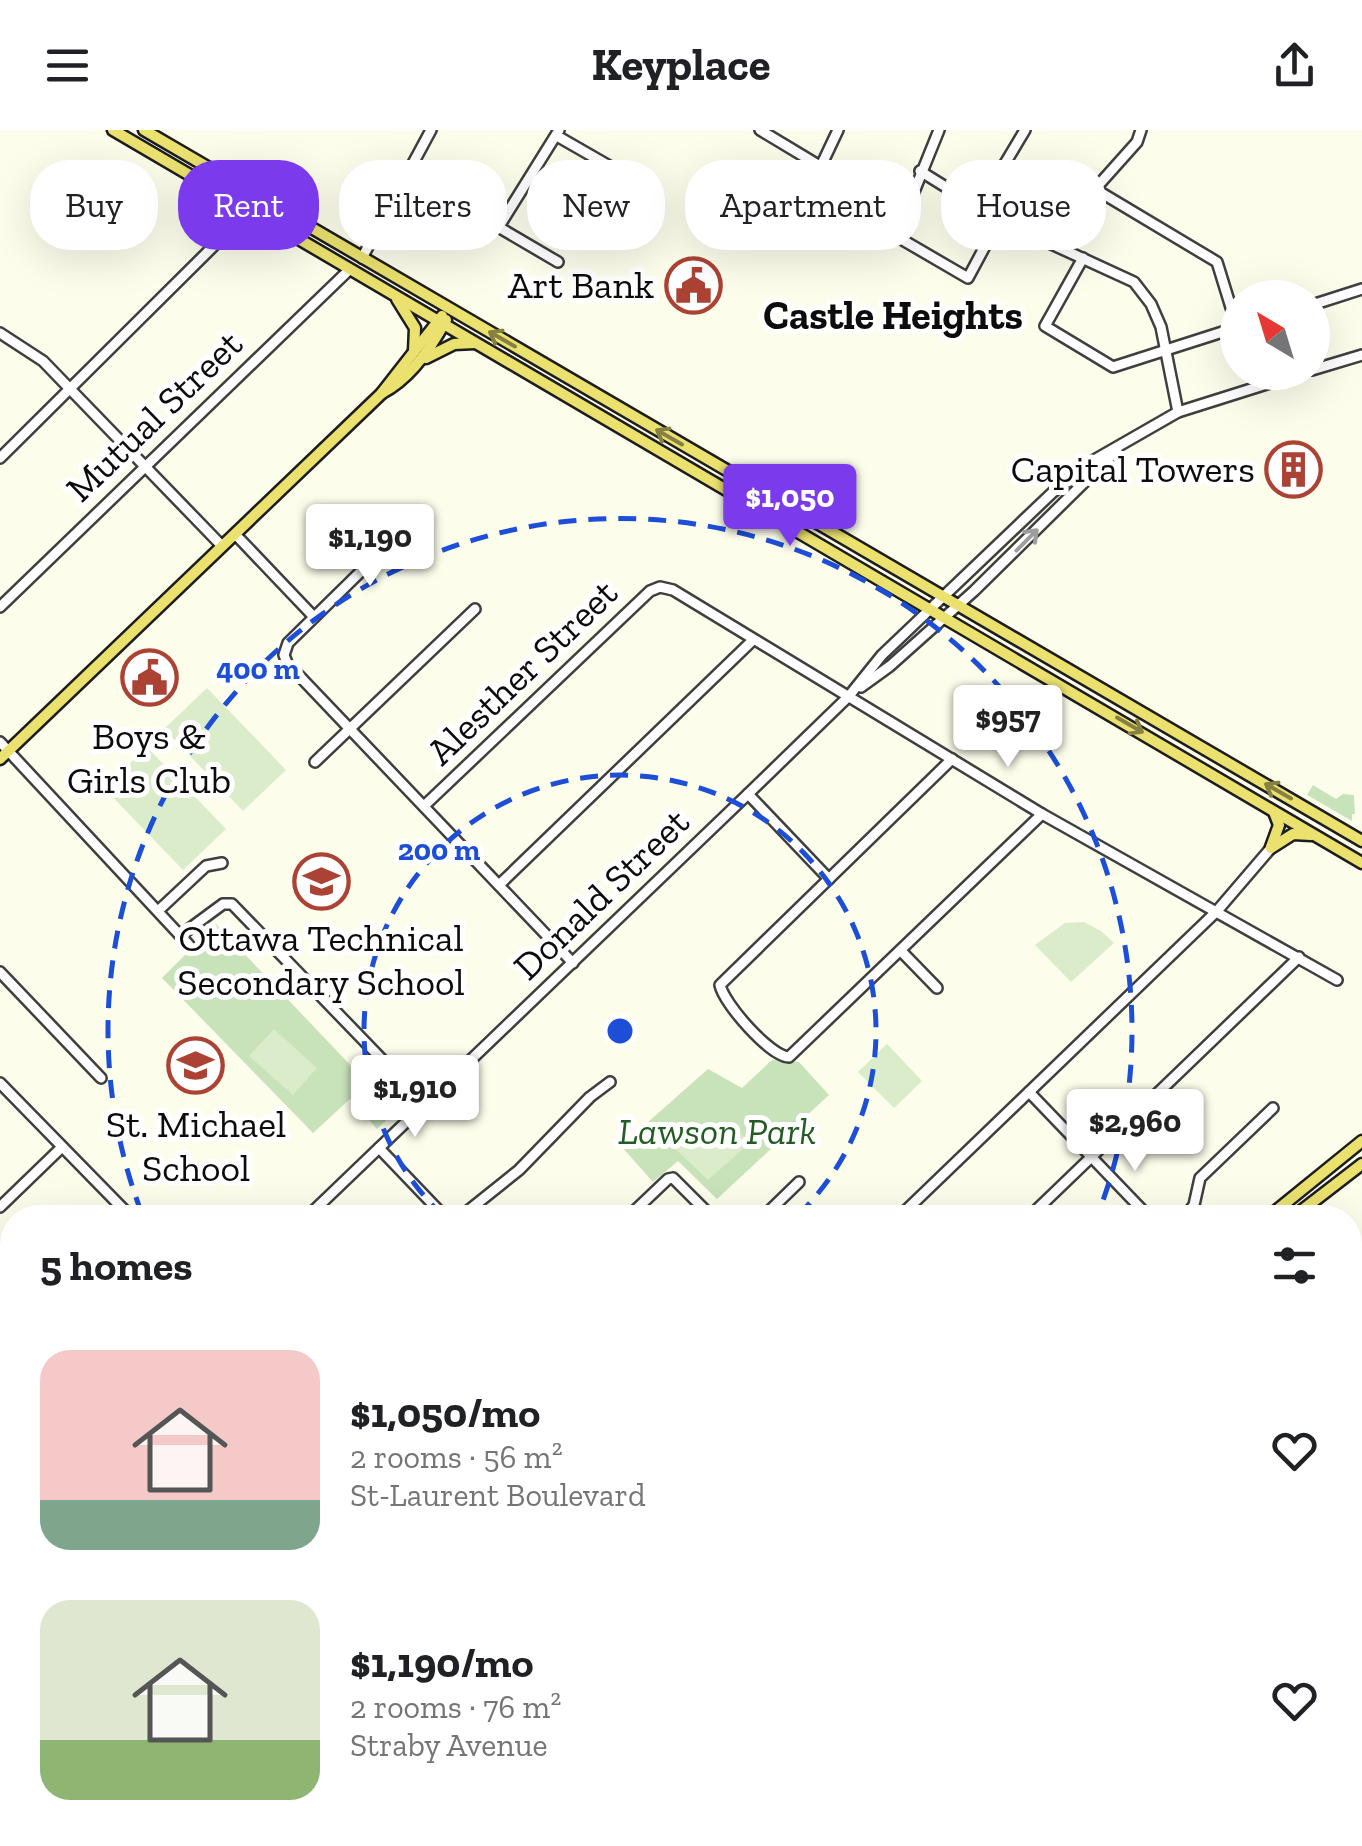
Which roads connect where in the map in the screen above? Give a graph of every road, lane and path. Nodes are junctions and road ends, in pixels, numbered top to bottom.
1 (113, 130) edge
2 (144, 130) edge
3 (431, 130) edge
4 (760, 130) edge
5 (838, 130) edge
6 (938, 130) edge
7 (1025, 130) edge
8 (1141, 130) edge
9 (558, 133) edge
10 (196, 160) edge
11 (415, 160) edge
12 (600, 160) edge
13 (811, 160) edge
14 (824, 160) edge
15 (1007, 160) edge
16 (178, 167) edge
17 (921, 169) edge
18 (1106, 176) edge
19 (1106, 196) edge
20 (507, 214) edge
21 (319, 232) edge
22 (507, 233) edge
23 (212, 250) edge
24 (319, 250) edge
25 (366, 250) edge
26 (919, 250) edge
27 (983, 250) edge
28 (1068, 250) edge
29 (362, 258) junction
30 (1083, 258) junction
31 (558, 262) dead end
32 (350, 268) junction
33 (1223, 280) edge
34 (1362, 289) edge
35 (393, 295) junction
36 (1330, 300) edge
37 (450, 308) junction
38 (441, 322) junction
39 (1220, 332) edge
40 (0, 333) edge
41 (476, 344) junction
42 (1165, 348) junction
43 (1362, 355) edge
44 (413, 356) junction
45 (1330, 365) edge
46 (410, 372) junction
47 (72, 388) junction
48 (1243, 390) edge
49 (382, 394) junction
50 (1178, 412) junction
51 (1126, 441) junction
52 (0, 458) edge
53 (146, 465) junction
54 (400, 533) dead end
55 (234, 534) junction
56 (222, 546) junction
57 (944, 598) junction
58 (956, 606) junction
59 (0, 607) edge
60 (476, 609) dead end
61 (932, 609) junction
62 (945, 616) junction
63 (314, 617) junction
64 (754, 640) junction
65 (849, 696) junction
66 (350, 728) junction
67 (3, 751) edge
68 (952, 759) junction
69 (315, 762) dead end
70 (748, 794) junction
71 (424, 806) junction
72 (1271, 807) junction
73 (1042, 814) junction
74 (1317, 837) junction
75 (1362, 840) edge
76 (1271, 848) junction
77 (222, 863) dead end
78 (1362, 863) edge
79 (829, 879) junction
80 (498, 885) junction
81 (159, 910) junction
82 (1217, 911) junction
83 (181, 936) junction
84 (189, 945) dead end
85 (902, 952) junction
86 (1299, 958) junction
87 (573, 963) junction
88 (0, 972) edge
89 (1337, 980) dead end
90 (937, 988) dead end
91 (101, 1078) dead end
92 (610, 1082) dead end
93 (0, 1083) edge
94 (1029, 1092) junction
95 (425, 1104) junction
96 (1273, 1108) dead end
97 (1362, 1141) edge
98 (62, 1147) junction
99 (379, 1148) junction
100 (1092, 1158) junction
101 (1362, 1164) edge
102 (799, 1182) dead end
103 (2, 1205) edge
104 (119, 1205) edge
105 (320, 1205) edge
106 (434, 1205) edge
107 (475, 1205) edge
108 (641, 1205) edge
109 (700, 1205) edge
110 (775, 1205) edge
111 (912, 1205) edge
112 (1042, 1205) edge
113 (1137, 1205) edge
114 (1194, 1205) edge
115 (1283, 1205) edge
116 (1309, 1205) edge

1 - 16 main road
2 - 10 main road
3 - 11 street
4 - 13 street
5 - 14 street
6 - 17 street
7 - 15 street
8 - 18 street
9 - 12 street
9 - 20 street
19 - 33 street
21 - 29 main road
22 - 31 street
23 - 47 street
24 - 32 main road
25 - 29 street
26 - 27 street
28 - 30 street
29 - 37 main road
30 - 42 street
30 - 42 street
32 - 35 main road
32 - 53 street, Mutual Street
34 - 36 street
35 - 38 main road
35 - 44 main road
37 - 38 main road
57 -> 37 main road
38 - 41 main road
38 - 44 main road
38 - 46 main road
39 - 42 street
40 - 47 street
41 - 46 main road
41 - 61 main road
42 - 50 street
43 - 45 street
44 - 49 main road
46 - 49 main road
47 - 52 street
47 - 53 street
48 - 50 street, Donald Street
49 - 55 main road
50 - 51 street, Donald Street
51 - 57 street, Donald Street
58 -> 51 street, Donald Street
53 - 56 street
53 - 59 street, Mutual Street
54 - 63 street
55 - 56 main road
55 - 63 street
56 - 67 main road
57 - 58 main road
57 - 61 street, Donald Street
58 - 62 street, Donald Street
75 -> 58 main road
60 - 66 street
61 - 62 main road
61 - 65 street, Donald Street
62 - 65 street, Donald Street
62 -> 72 main road
63 - 66 street
64 - 65 street, Alesther Street
64 - 71 street, Alesther Street
64 - 80 street
65 - 68 street, Alesther Street
65 - 70 street, Donald Street
66 - 69 street
66 - 71 street
67 - 81 street
68 - 73 street, Alesther Street
68 - 79 street
70 - 79 street
70 - 87 street, Donald Street
71 - 80 street
72 - 74 main road
72 - 76 main road
73 - 82 street, Alesther Street
73 - 85 street
74 - 76 main road
74 - 78 main road
76 - 82 street
77 - 81 street
79 - 85 street
80 - 87 street
81 - 83 street
82 - 86 street, Alesther Street
82 - 94 street
83 - 84 street
83 - 95 street
85 - 90 street
86 - 89 street, Alesther Street
86 - 100 street
87 - 95 street, Donald Street
88 - 91 street
92 - 107 street
93 - 98 street
94 - 100 street
94 - 111 street
95 - 99 street, Donald Street
96 - 114 street
97 - 115 main road
98 - 103 street
98 - 104 street
99 - 105 street, Donald Street
99 - 106 street
100 - 112 street
100 - 113 street
101 - 116 main road
102 - 110 street
108 - 109 street

